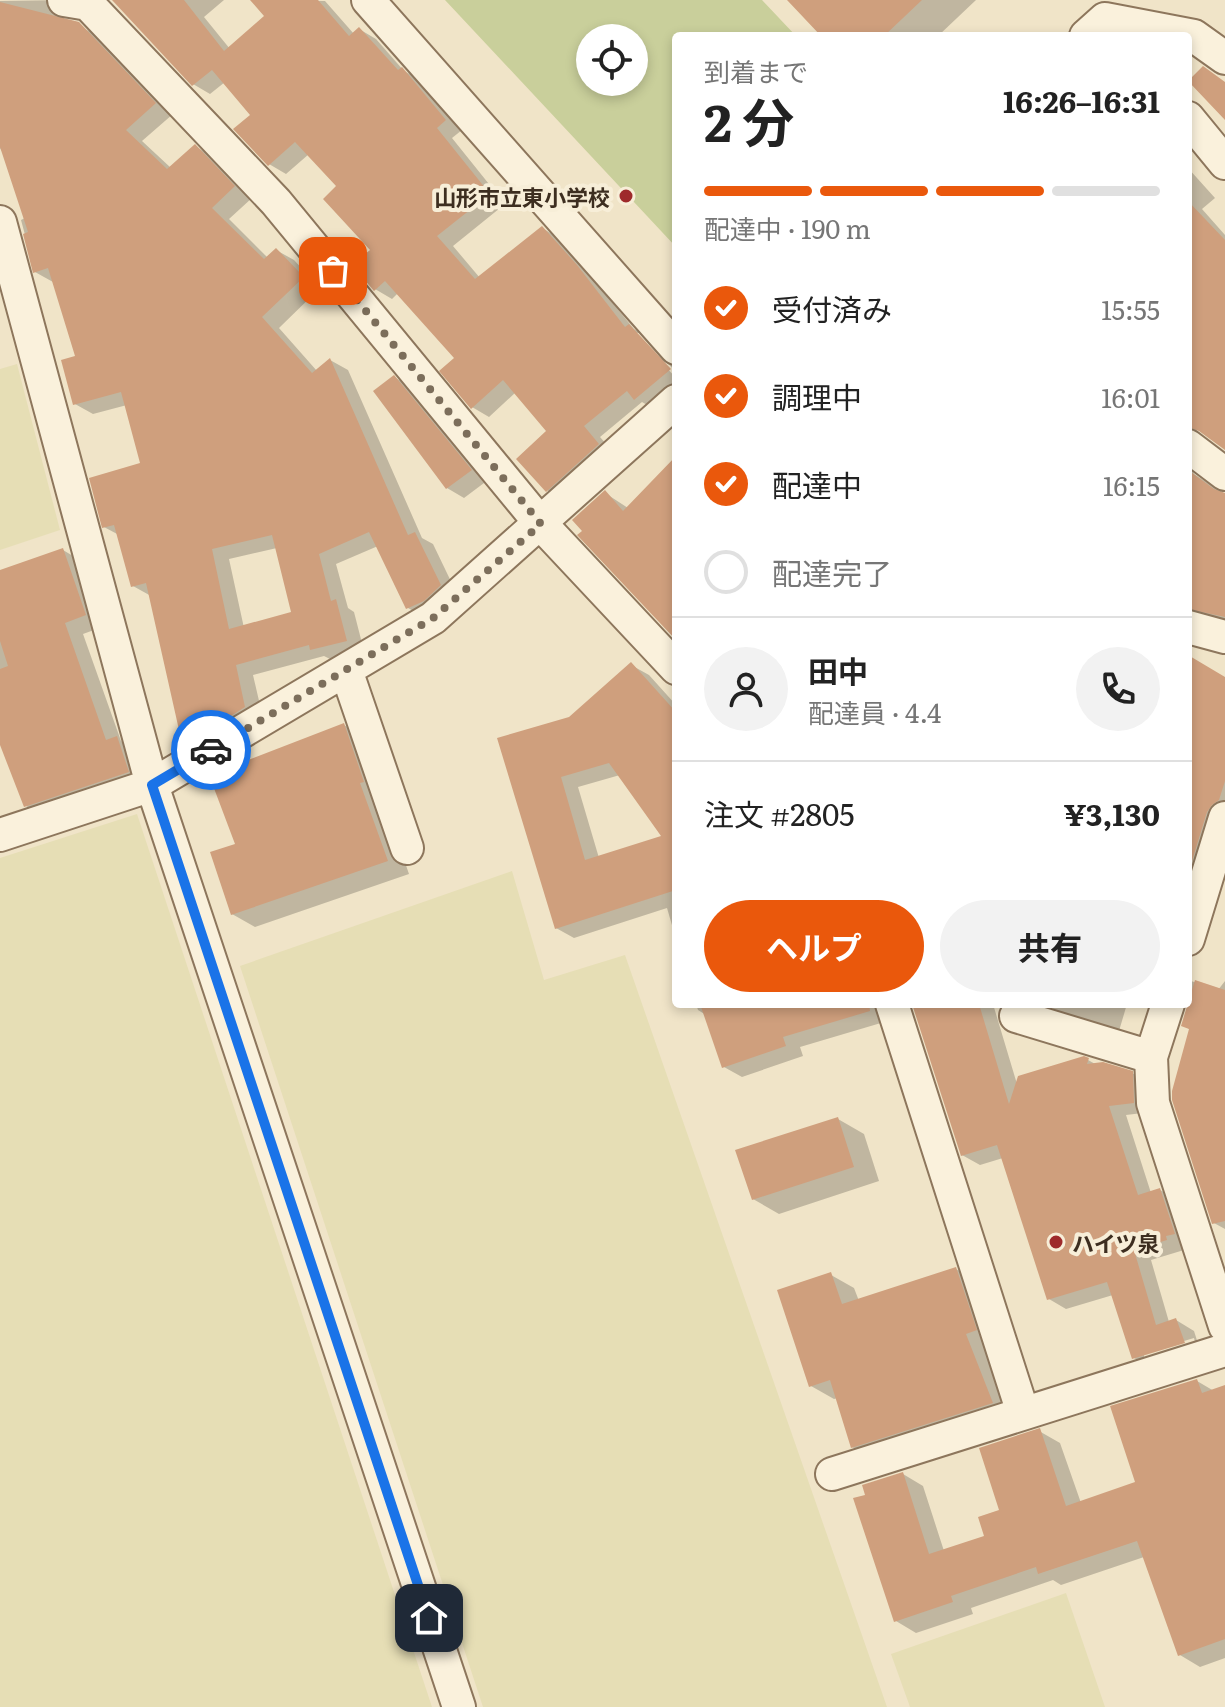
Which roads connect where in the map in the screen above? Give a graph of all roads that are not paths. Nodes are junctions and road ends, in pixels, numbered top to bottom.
1 (368, 0) edge
2 (82, 1) edge
3 (1100, 23) edge
4 (1165, 32) edge
5 (1192, 36) edge
6 (1225, 58) edge
7 (1192, 123) edge
8 (1225, 163) edge
9 (0, 222) edge
10 (672, 343) edge
11 (672, 405) edge
12 (1192, 449) edge
13 (1225, 474) edge
14 (541, 524) junction
15 (1192, 628) edge
16 (1225, 637) edge
17 (672, 664) edge
18 (346, 670) junction
19 (152, 785) junction
20 (1225, 818) edge
21 (0, 835) edge
22 (407, 848) dead end
23 (1205, 891) edge
24 (1192, 928) edge
25 (893, 1008) edge
26 (1167, 1008) edge
27 (1016, 1016) dead end
28 (1151, 1057) junction
29 (1223, 1315) edge
30 (1225, 1350) edge
31 (1023, 1413) junction
32 (832, 1474) dead end
33 (459, 1707) edge

1 - 10 street
2 - 14 street
3 - 4 street
5 - 6 street
7 - 8 street
9 - 19 street
11 - 14 street
12 - 13 street
14 - 17 street
14 - 18 street
15 - 16 street
18 - 19 street
18 - 22 street
19 - 21 street
19 - 33 street
20 - 23 street
23 - 24 street
25 - 31 street
26 - 28 street
27 - 28 street
28 - 29 street
30 - 31 street
31 - 32 street

